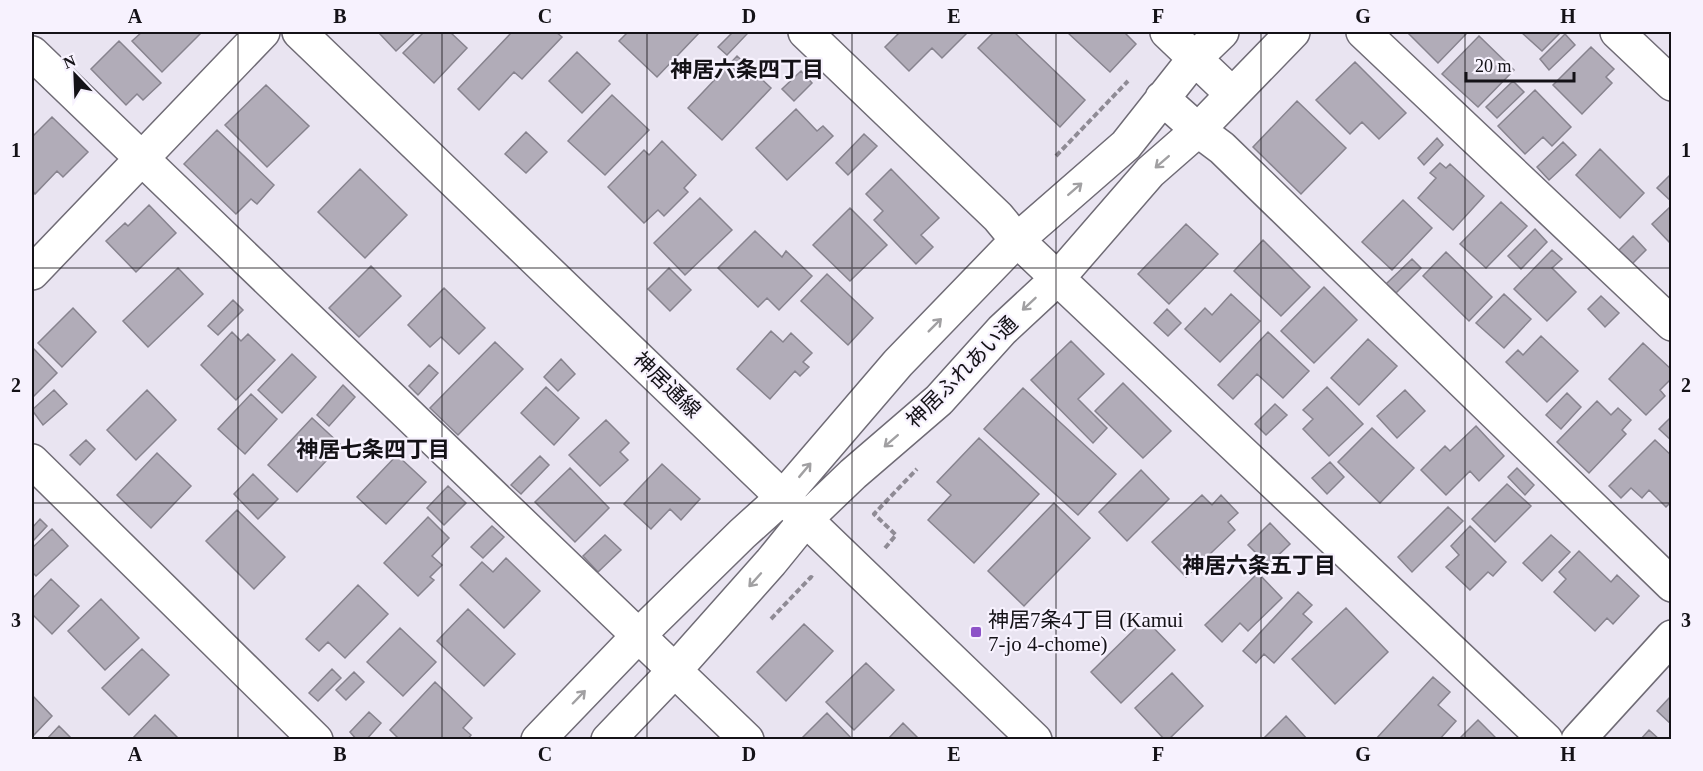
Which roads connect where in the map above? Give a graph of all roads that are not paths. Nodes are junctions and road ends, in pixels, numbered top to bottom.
1 (263, 32) edge
2 (299, 32) edge
3 (806, 32) edge
4 (1167, 32) edge
5 (1222, 32) edge
6 (1293, 32) edge
7 (1362, 32) edge
8 (1617, 32) edge
9 (32, 53) edge
10 (1194, 58) junction
11 (1671, 84) edge
12 (1232, 94) junction
13 (1162, 98) junction
14 (1198, 130) junction
15 (142, 159) junction
16 (1017, 240) junction
17 (32, 273) edge
18 (1058, 278) junction
19 (1671, 324) edge
20 (32, 461) edge
21 (783, 497) junction
22 (806, 519) junction
23 (1671, 585) edge
24 (639, 635) junction
25 (1671, 638) edge
26 (675, 670) junction
27 (316, 740) edge
28 (538, 740) edge
29 (608, 740) edge
30 (747, 740) edge
31 (1035, 740) edge
32 (1546, 740) edge
33 (1578, 740) edge

1 - 15 street
2 - 21 street, 神居通線
3 - 16 street
4 - 10 street
5 - 10 street
6 - 12 street, 神居ふれあい通
7 - 19 street
8 - 11 street
9 - 15 street
10 - 12 street
10 - 13 street
12 - 14 street, 神居ふれあい通
13 - 14 street
16 -> 13 street
14 -> 18 street, 神居ふれあい通
14 - 23 street
15 - 17 street
15 - 24 street
16 - 18 street
21 -> 16 street
18 -> 22 street, 神居ふれあい通
18 - 32 street
20 - 27 street
21 - 22 street, 神居通線
21 - 24 street
22 -> 26 street, 神居ふれあい通
22 - 31 street, 神居通線
24 - 26 street
28 -> 24 street
25 - 33 street
26 - 29 street, 神居ふれあい通
26 - 30 street

